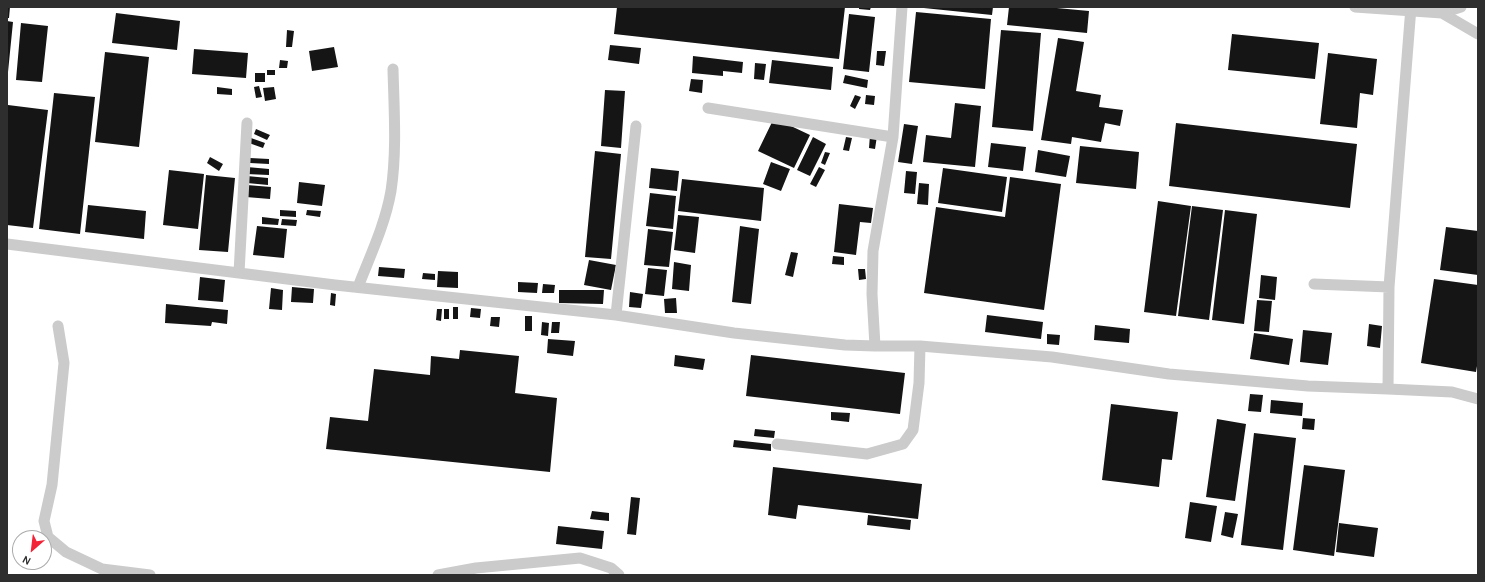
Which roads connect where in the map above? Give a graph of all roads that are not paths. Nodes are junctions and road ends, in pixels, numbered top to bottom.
1 (902, 7) edge
2 (1355, 7) edge
3 (1461, 7) edge
4 (1411, 9) edge
5 (1442, 13) junction
6 (1478, 34) edge
7 (393, 69) dead end
8 (708, 108) dead end
9 (247, 123) dead end
10 (636, 126) dead end
11 (893, 137) junction
12 (7, 244) edge
13 (239, 273) junction
14 (1314, 284) dead end
15 (358, 287) junction
16 (1389, 287) junction
17 (616, 315) junction
18 (58, 326) dead end
19 (875, 346) junction
20 (920, 346) junction
21 (1388, 389) junction
22 (1478, 399) edge
23 (777, 444) dead end
24 (150, 575) edge
25 (438, 575) edge
26 (619, 575) edge

1 - 11 lane
2 - 4 lane
3 - 5 lane
4 - 5 lane
4 - 16 lane
5 - 6 lane
7 - 15 lane
8 - 11 lane
9 - 13 lane
10 - 17 lane
11 - 19 lane
12 - 13 lane
13 - 15 lane
14 - 16 lane
15 - 17 lane
16 - 21 lane
17 - 19 lane
18 - 24 lane
19 - 20 lane
20 - 21 lane
20 - 23 lane
21 - 22 lane
25 - 26 lane

